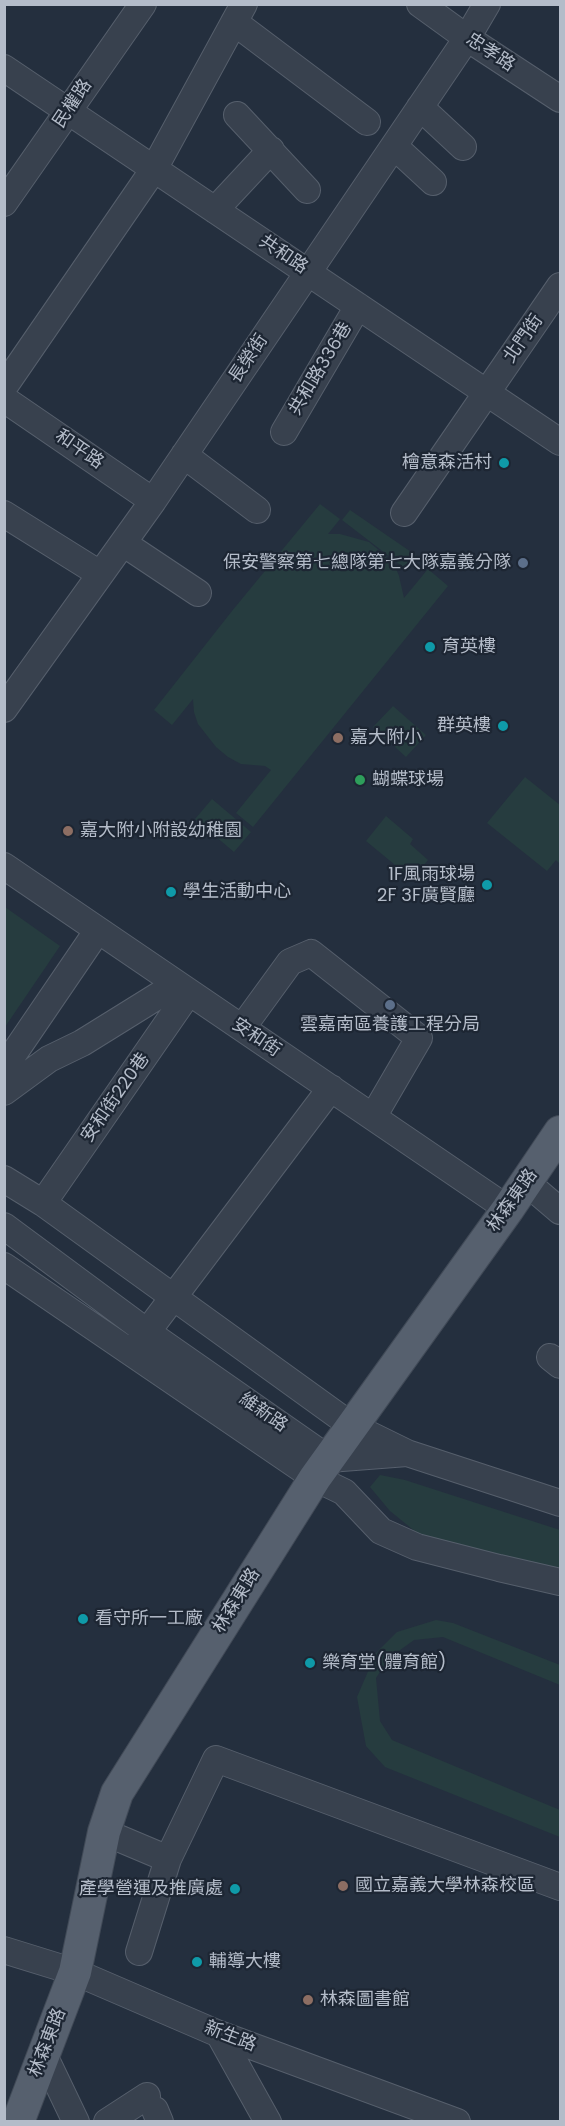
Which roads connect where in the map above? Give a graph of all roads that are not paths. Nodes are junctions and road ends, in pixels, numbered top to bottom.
1 (143, 4) edge
2 (420, 4) edge
3 (487, 4) edge
4 (239, 14) edge
5 (467, 38) junction
6 (4, 68) edge
7 (561, 99) edge
8 (420, 107) junction
9 (68, 111) junction
10 (237, 115) dead end
11 (367, 122) dead end
12 (394, 146) junction
13 (463, 147) dead end
14 (271, 150) junction
15 (154, 169) junction
16 (433, 182) dead end
17 (307, 190) dead end
18 (4, 203) edge
19 (215, 210) junction
20 (308, 272) junction
21 (561, 286) edge
22 (358, 306) junction
23 (4, 387) edge
24 (487, 392) junction
25 (4, 399) edge
26 (284, 432) dead end
27 (561, 442) edge
28 (184, 455) junction
29 (153, 501) junction
30 (257, 510) dead end
31 (404, 513) dead end
32 (4, 514) edge
33 (123, 543) junction
34 (100, 574) junction
35 (198, 594) dead end
36 (4, 709) edge
37 (4, 866) edge
38 (98, 930) junction
39 (183, 988) junction
40 (242, 1028) junction
41 (4, 1068) edge
42 (331, 1088) junction
43 (4, 1092) edge
44 (373, 1117) junction
45 (556, 1149) edge
46 (4, 1179) edge
47 (526, 1182) junction
48 (43, 1203) junction
49 (508, 1209) junction
50 (561, 1211) edge
51 (4, 1226) edge
52 (4, 1266) edge
53 (175, 1298) junction
54 (147, 1332) junction
55 (131, 1353) junction
56 (352, 1426) junction
57 (407, 1453) junction
58 (322, 1468) junction
59 (561, 1503) edge
60 (561, 1582) edge
61 (104, 1832) junction
62 (168, 1859) junction
63 (561, 1887) edge
64 (4, 1950) edge
65 (139, 1952) dead end
66 (75, 1972) junction
67 (219, 2034) junction
68 (43, 2053) junction
69 (154, 2109) edge
70 (18, 2121) edge
71 (76, 2121) edge
72 (107, 2121) edge
73 (268, 2121) edge
74 (457, 2121) edge

1 - 9 street, 民權路
2 - 5 street, 忠孝路
3 - 5 street, 長榮街
4 - 11 street
4 - 15 street
5 - 7 street, 忠孝路
5 - 8 street, 長榮街
6 - 9 street, 共和路
8 - 12 street, 長榮街
8 - 13 street
9 - 15 street, 共和路
9 - 18 street, 民權路
10 - 14 street
12 - 16 street
12 - 20 street, 長榮街
14 - 17 street
14 - 19 street
15 - 19 street, 共和路
15 - 23 street
19 - 20 street, 共和路
20 - 22 street, 共和路
20 - 28 street, 長榮街
21 - 24 street, 北門街
22 - 24 street, 共和路
22 - 26 street, 共和路336巷
24 - 27 street, 共和路
24 - 31 street, 北門街
25 - 29 street, 和平路
28 - 29 street, 長榮街
28 - 30 street
29 - 33 street, 長榮街
32 - 34 street
33 - 34 street, 長榮街
33 - 35 street
34 - 36 street, 長榮街
37 - 38 street, 安和街
38 - 39 street, 安和街
38 - 41 street
39 - 40 street, 安和街
39 - 43 street
39 - 48 street, 安和街220巷
40 - 42 street, 安和街
40 - 44 street
42 - 44 street, 安和街
42 - 53 street
44 - 49 street, 安和街
45 - 47 main road, 林森東路
46 - 48 street
47 - 49 main road, 林森東路
47 - 50 street
48 - 53 street
49 - 56 main road, 林森東路
51 - 54 street, 維新路
52 - 55 street, 維新路
53 - 54 street
53 - 56 street
54 - 55 street
54 - 58 street, 維新路
55 - 58 street, 維新路
56 - 57 street
56 - 58 main road, 林森東路
57 - 58 street
57 - 59 street
58 - 60 street
58 - 61 main road, 林森東路
61 - 62 street
61 - 66 main road, 林森東路
62 - 63 street
62 - 65 street
64 - 66 street, 新生路
66 - 67 street, 新生路
66 - 68 main road, 林森東路
67 - 73 street
67 - 74 street, 新生路
68 - 70 main road, 林森東路
68 - 71 street
69 - 72 street

